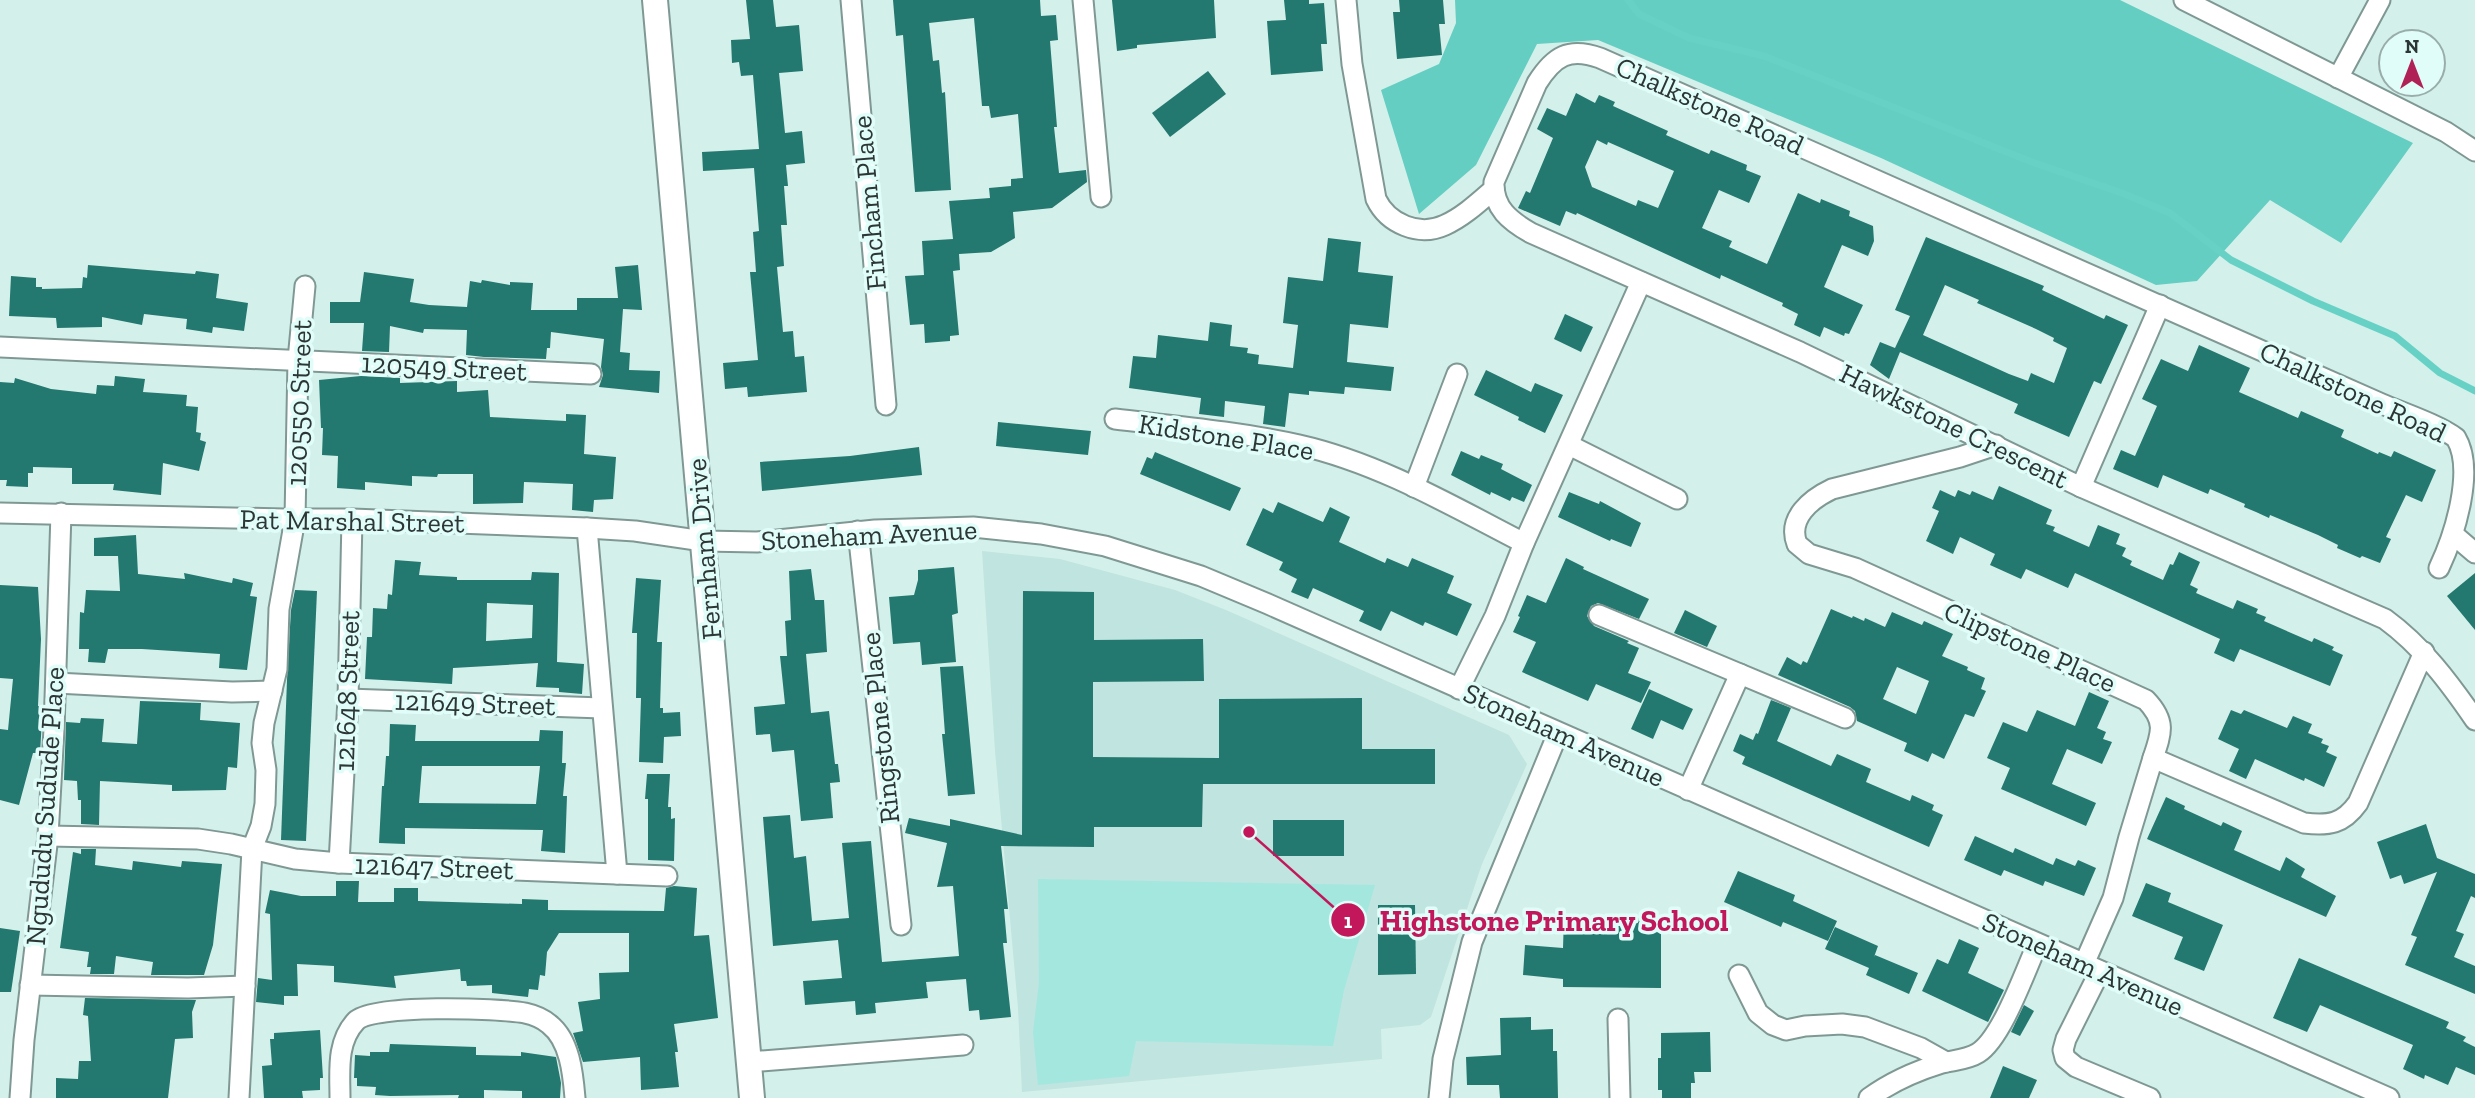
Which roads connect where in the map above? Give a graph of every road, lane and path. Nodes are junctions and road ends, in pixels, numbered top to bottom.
1 (655, 0) edge
2 (851, 0) edge
3 (1083, 0) edge
4 (1346, 0) edge
5 (2184, 0) edge
6 (2380, 0) edge
7 (2338, 78) junction
8 (2475, 151) edge
9 (1494, 189) junction
10 (1101, 197) dead end
11 (1641, 282) junction
12 (305, 286) dead end
13 (2160, 305) junction
14 (0, 347) edge
15 (298, 360) junction
16 (591, 374) dead end
17 (1457, 374) dead end
18 (886, 405) dead end
19 (1115, 419) dead end
20 (1569, 445) junction
21 (1996, 445) junction
22 (1414, 487) junction
23 (2081, 487) junction
24 (1677, 499) dead end
25 (0, 513) edge
26 (61, 513) junction
27 (295, 519) junction
28 (352, 519) junction
29 (587, 528) junction
30 (858, 531) junction
31 (2455, 536) junction
32 (703, 541) junction
33 (1524, 543) junction
34 (2475, 553) edge
35 (2439, 568) dead end
36 (1599, 615) dead end
37 (2424, 652) junction
38 (1740, 674) junction
39 (56, 683) junction
40 (1459, 689) junction
41 (272, 691) junction
42 (348, 699) junction
43 (602, 708) junction
44 (1845, 718) dead end
45 (2475, 720) edge
46 (1558, 733) junction
47 (2154, 758) junction
48 (1688, 790) junction
49 (48, 836) junction
50 (252, 849) junction
51 (339, 863) junction
52 (617, 874) junction
53 (667, 876) dead end
54 (901, 925) dead end
55 (2037, 944) junction
56 (2092, 968) junction
57 (1739, 975) dead end
58 (30, 985) junction
59 (245, 986) junction
60 (1618, 1019) dead end
61 (963, 1045) dead end
62 (749, 1062) junction
63 (1946, 1062) junction
64 (20, 1098) edge
65 (239, 1098) edge
66 (341, 1098) edge
67 (575, 1098) edge
68 (752, 1098) edge
69 (1439, 1098) edge
70 (1620, 1098) edge
71 (1869, 1098) edge
72 (2150, 1098) edge
73 (2389, 1098) edge

1 - 32 street, Fernham Drive
2 - 18 street, Fincham Place
3 - 10 street
4 - 9 street
5 - 7 street
6 - 7 street
7 - 8 street
9 - 11 street
9 - 13 street, Chalkstone Road
11 - 20 street
11 - 21 street, Hawkstone Crescent
12 - 15 street, 120550 Street
13 - 23 street
13 - 31 street, Chalkstone Road
14 - 15 street, 120549 Street
15 - 16 street, 120549 Street
15 - 27 street, 120550 Street
17 - 22 street
19 - 22 street, Kidstone Place
20 - 24 street
20 - 33 street
21 - 23 street, Hawkstone Crescent
21 - 47 street, Clipstone Place
22 - 33 street, Kidstone Place
23 - 37 street, Hawkstone Crescent
25 - 26 street, Pat Marshal Street
26 - 27 street, Pat Marshal Street
26 - 39 street, Ngududu Sudude Place
27 - 28 street, Pat Marshal Street
27 - 41 street, 120550 Street
28 - 29 street, Pat Marshal Street
28 - 42 street, 121648 Street
29 - 32 street, Pat Marshal Street
29 - 43 street
30 - 32 street, Stoneham Avenue
30 - 40 street, Stoneham Avenue
30 - 54 street, Ringstone Place
31 - 34 street
31 - 35 street, Chalkstone Road
32 - 62 street, Fernham Drive
33 - 40 street
36 - 38 street
37 - 45 street, Hawkstone Crescent
37 - 47 street
38 - 44 street
38 - 48 street
39 - 41 street
39 - 49 street, Ngududu Sudude Place
40 - 46 street, Stoneham Avenue
41 - 50 street, 120550 Street
42 - 43 street, 121649 Street
42 - 51 street, 121648 Street
43 - 52 street
46 - 48 street, Stoneham Avenue
46 - 69 street
47 - 56 street
48 - 55 street, Stoneham Avenue
49 - 50 street, 121647 Street
49 - 58 street, Ngududu Sudude Place
50 - 51 street, 121647 Street
50 - 59 street, 120550 Street
51 - 52 street, 121647 Street
52 - 53 street, 121647 Street
55 - 56 street, Stoneham Avenue
55 - 63 street
56 - 72 street
56 - 73 street, Stoneham Avenue
57 - 63 street
58 - 59 street
58 - 64 street, Ngududu Sudude Place
59 - 65 street, 120550 Street
60 - 70 street
61 - 62 street
62 - 68 street, Fernham Drive
63 - 71 street
66 - 67 street

